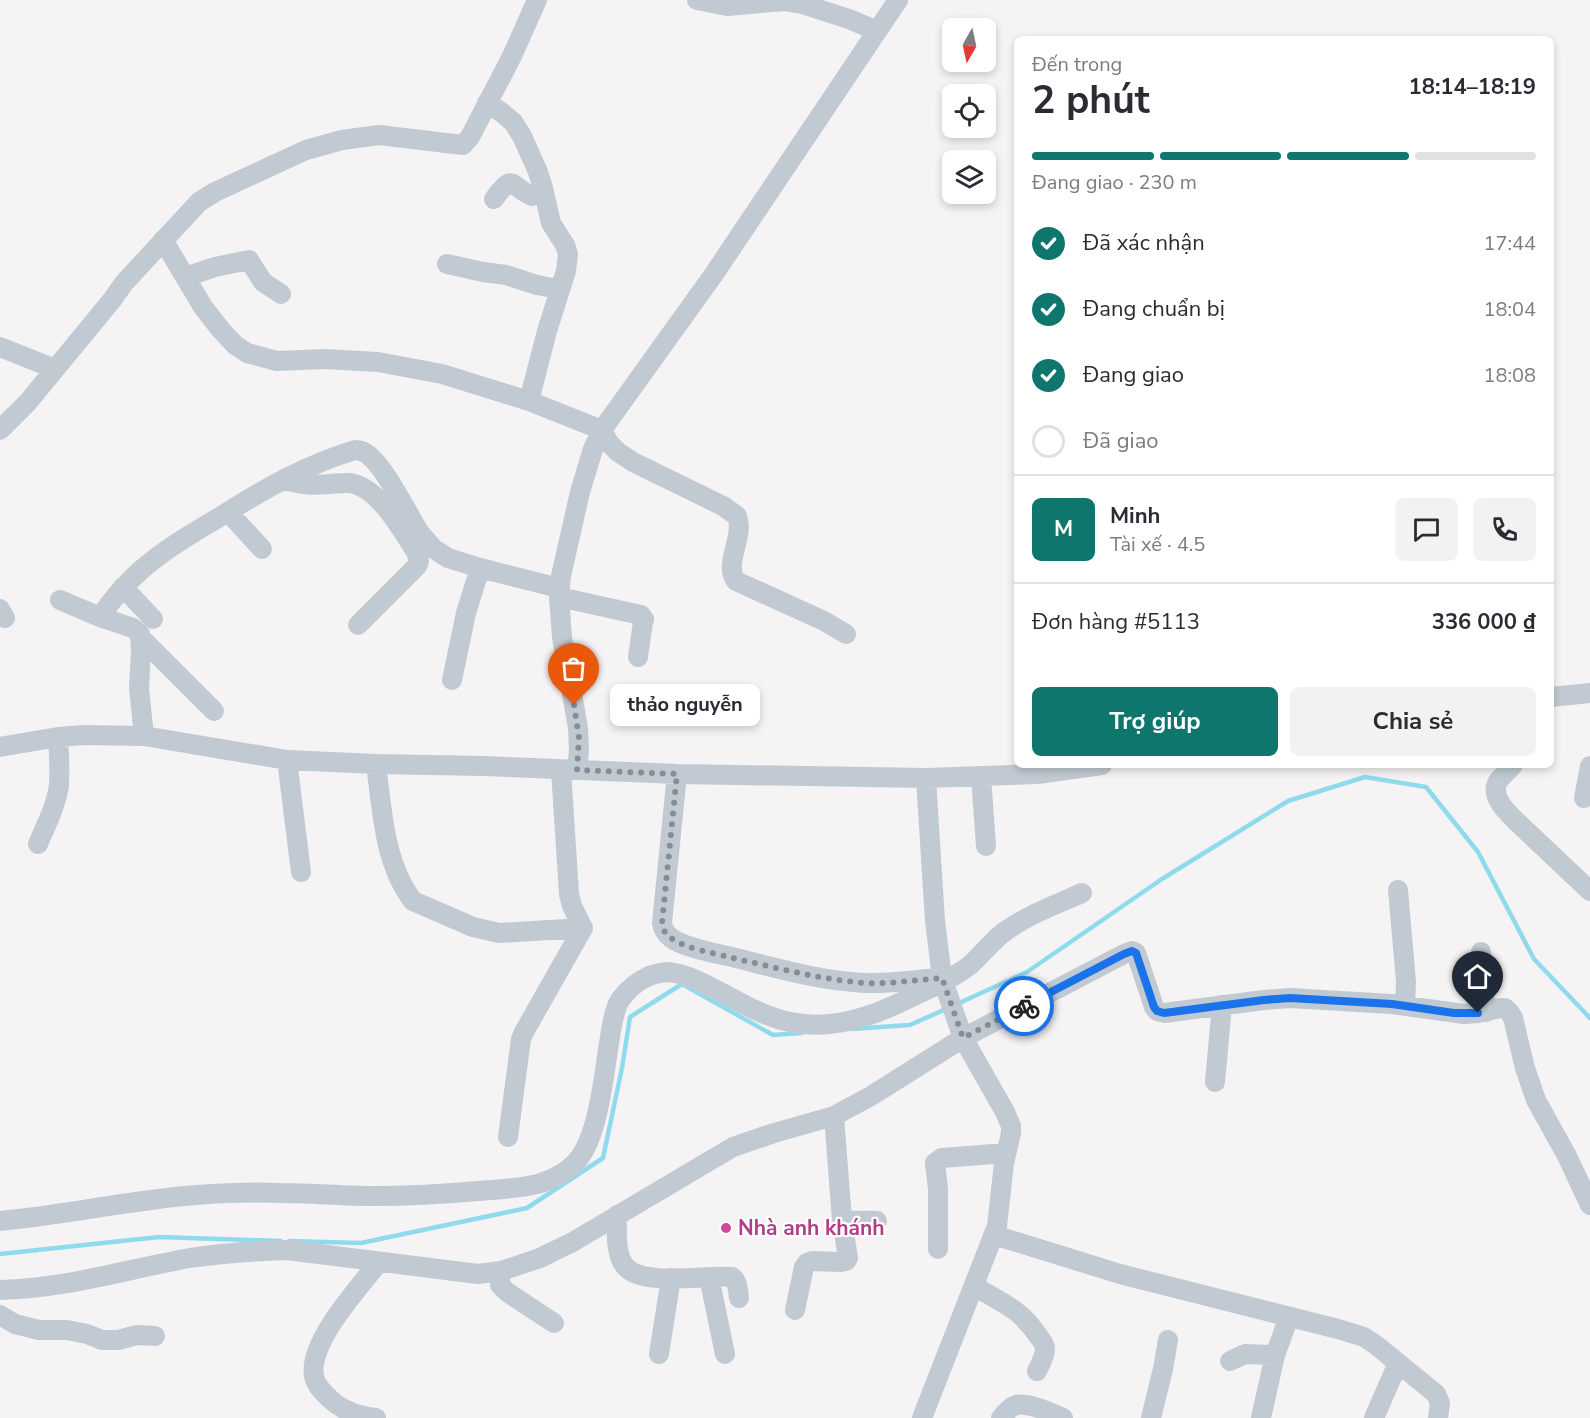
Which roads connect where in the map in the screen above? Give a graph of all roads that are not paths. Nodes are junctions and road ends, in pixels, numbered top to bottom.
1 (537, 0) edge
2 (697, 0) edge
3 (898, 0) edge
4 (877, 31) junction
5 (486, 104) junction
6 (543, 188) junction
7 (494, 199) dead end
8 (163, 240) junction
9 (447, 264) dead end
10 (185, 277) junction
11 (559, 289) junction
12 (281, 294) dead end
13 (0, 347) edge
14 (55, 369) junction
15 (529, 401) junction
16 (0, 430) edge
17 (602, 430) junction
18 (284, 479) junction
19 (228, 512) junction
20 (262, 549) dead end
21 (480, 568) junction
22 (123, 587) junction
23 (559, 593) junction
24 (60, 600) dead end
25 (100, 617) junction
26 (153, 619) dead end
27 (358, 625) dead end
28 (846, 634) dead end
29 (141, 638) junction
30 (638, 657) dead end
31 (452, 680) dead end
32 (1590, 693) edge
33 (1554, 700) edge
34 (214, 711) dead end
35 (144, 736) junction
36 (58, 737) junction
37 (0, 747) edge
38 (287, 760) junction
39 (376, 764) junction
40 (1590, 766) edge
41 (1081, 768) edge
42 (1511, 768) edge
43 (569, 770) junction
44 (677, 774) junction
45 (981, 776) junction
46 (926, 778) junction
47 (1584, 798) dead end
48 (38, 844) dead end
49 (986, 846) dead end
50 (302, 872) dead end
51 (1398, 890) dead end
52 (1590, 891) edge
53 (1082, 893) dead end
54 (583, 928) junction
55 (1480, 952) dead end
56 (944, 984) junction
57 (1222, 1005) junction
58 (1405, 1005) junction
59 (1486, 1012) junction
60 (961, 1032) junction
61 (1215, 1082) dead end
62 (834, 1116) junction
63 (508, 1137) dead end
64 (1006, 1153) junction
65 (1590, 1205) edge
66 (617, 1215) junction
67 (842, 1220) junction
68 (0, 1221) edge
69 (877, 1221) dead end
70 (994, 1235) junction
71 (938, 1249) dead end
72 (379, 1262) junction
73 (501, 1271) junction
74 (709, 1277) junction
75 (671, 1278) junction
76 (974, 1286) junction
77 (0, 1290) edge
78 (739, 1298) dead end
79 (795, 1310) dead end
80 (0, 1316) edge
81 (1289, 1317) junction
82 (554, 1323) dead end
83 (155, 1336) dead end
84 (1168, 1340) dead end
85 (659, 1353) dead end
86 (725, 1354) dead end
87 (1275, 1355) junction
88 (1230, 1361) dead end
89 (1398, 1363) junction
90 (1037, 1371) dead end
91 (928, 1416) edge
92 (376, 1418) edge
93 (1002, 1418) edge
94 (1063, 1418) edge
95 (1151, 1418) edge
96 (1261, 1418) edge
97 (1374, 1418) edge
98 (1438, 1418) edge

1 - 5 street
2 - 4 street
3 - 4 street
4 - 17 street
5 - 6 street
5 - 8 street
6 - 7 street
6 - 11 street
8 - 10 street
8 - 14 street
9 - 11 street
10 - 12 street
10 - 15 street
11 - 15 street
13 - 14 street
14 - 16 street
15 - 17 street
17 - 23 street
17 - 28 street
18 - 19 street
18 - 21 street
18 - 27 street
19 - 20 street
19 - 22 street
21 - 23 street
21 - 31 street
22 - 25 street
22 - 26 street
23 - 30 street
23 - 43 street
24 - 25 street
25 - 29 street
29 - 34 street
29 - 35 street
32 - 33 street
35 - 36 street
35 - 38 street
36 - 37 street
36 - 48 street
38 - 39 street
38 - 50 street
39 - 43 street
39 - 54 street
40 - 47 street
41 - 45 street
42 - 52 street
43 - 44 street
43 - 54 street
44 - 46 street
44 - 56 street
45 - 46 street
45 - 49 street
46 - 56 street
51 - 58 street
53 - 56 street
54 - 63 street
55 - 59 street
56 - 60 street
56 - 68 street
57 - 58 street
57 - 60 street
57 - 61 street
58 - 59 street
59 - 65 street
60 - 62 street
60 - 64 street
62 - 66 street
62 - 67 street
64 - 70 street
64 - 71 street
66 - 73 street
66 - 75 street
67 - 69 street
67 - 79 street
70 - 76 street
70 - 81 street
72 - 73 street
72 - 77 street
72 - 92 street
73 - 82 street
74 - 75 street
74 - 78 street
74 - 86 street
75 - 85 street
76 - 90 street
76 - 91 street
80 - 83 street
81 - 87 street
81 - 89 street
84 - 95 street
87 - 88 street
87 - 96 street
89 - 97 street
89 - 98 street
93 - 94 street

